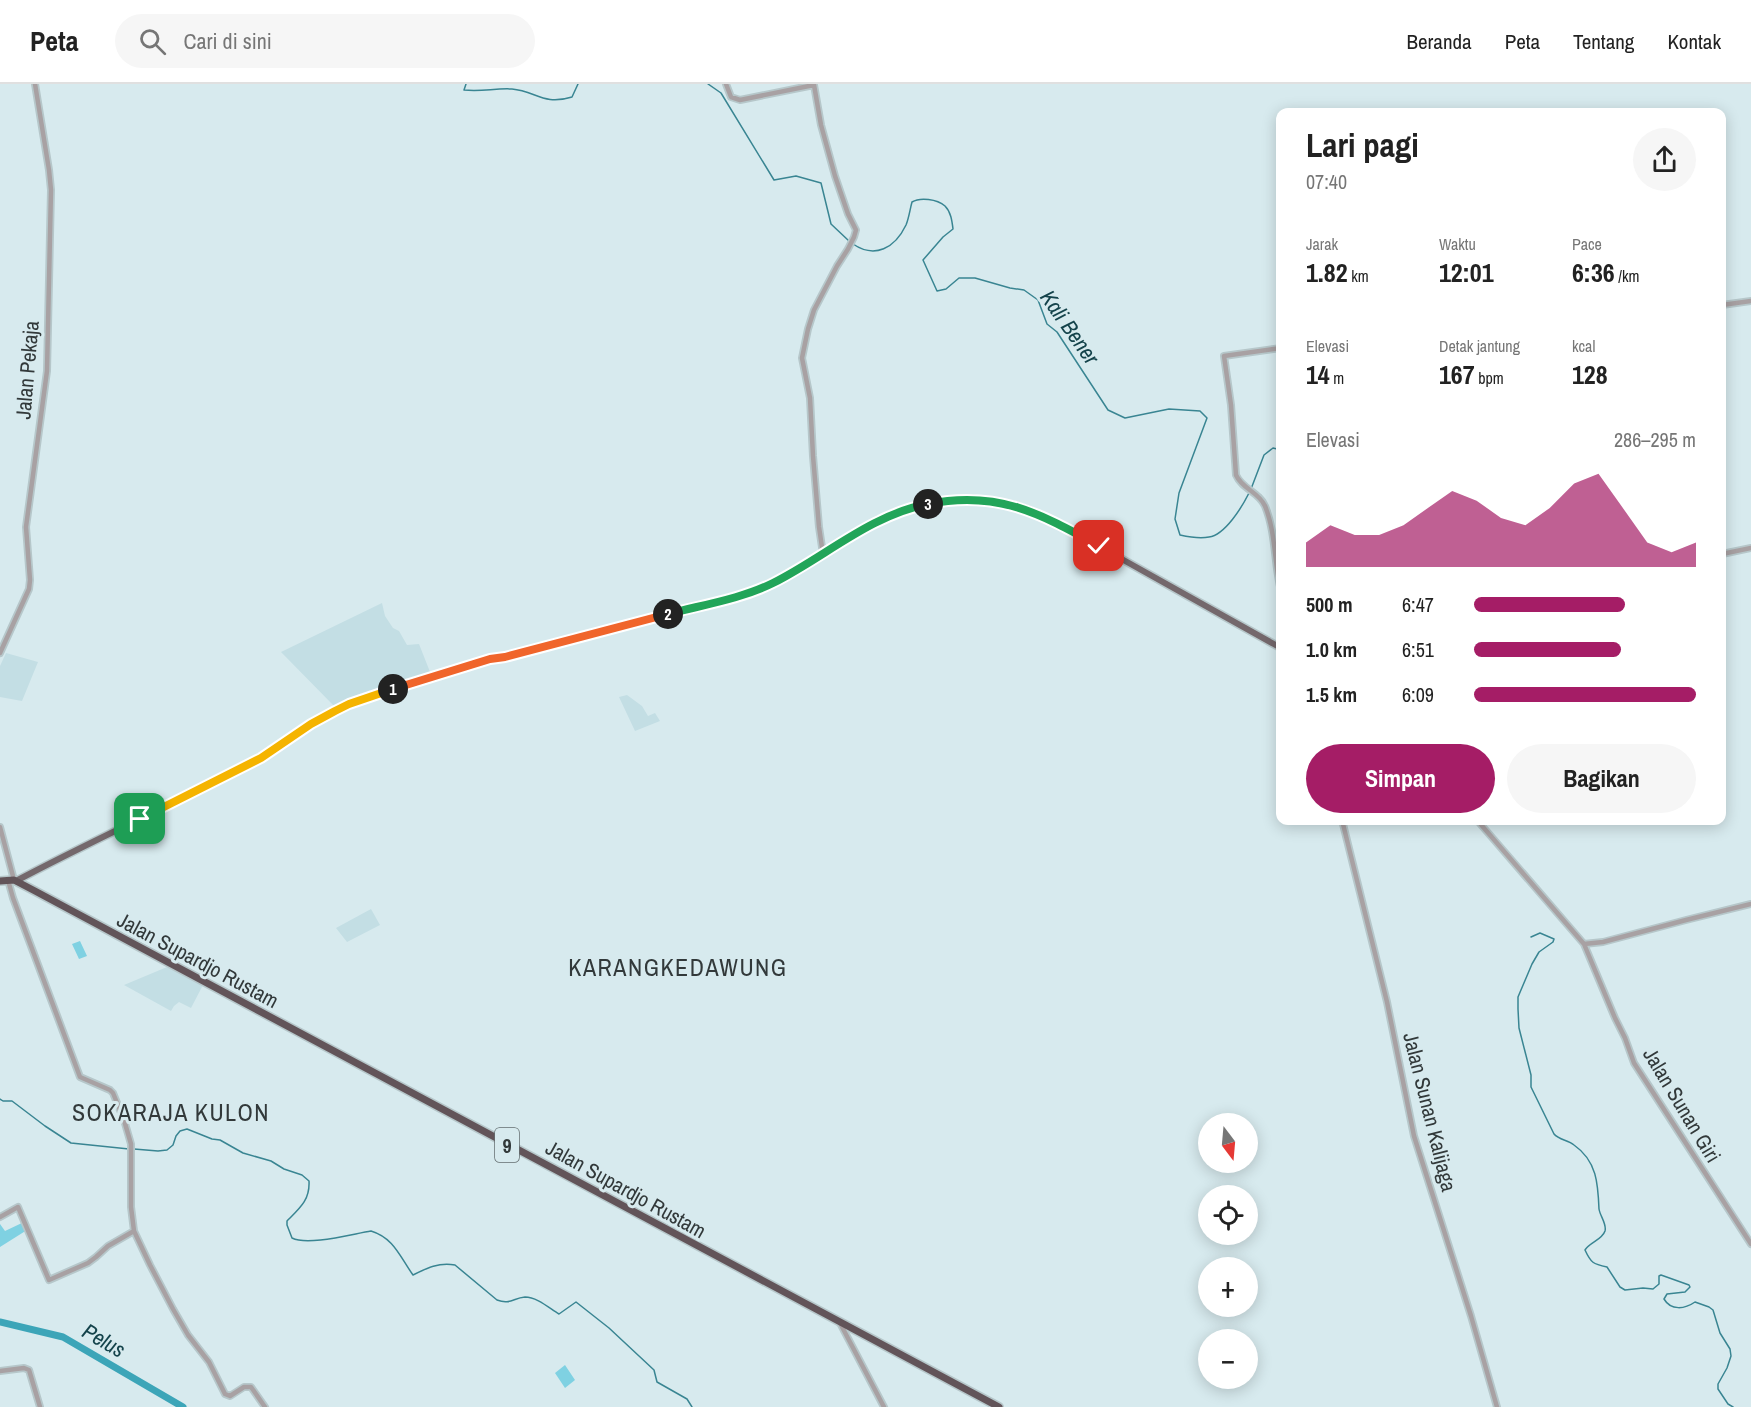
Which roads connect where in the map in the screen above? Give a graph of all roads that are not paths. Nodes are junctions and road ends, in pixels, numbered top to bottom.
1 (35, 84) edge
2 (726, 84) edge
3 (1751, 301) edge
4 (1726, 304) edge
5 (1276, 349) edge
6 (1751, 548) edge
7 (1726, 553) edge
8 (823, 554) junction
9 (1276, 562) edge
10 (1276, 645) edge
11 (0, 653) edge
12 (1343, 825) edge
13 (1481, 825) edge
14 (0, 827) edge
15 (13, 880) junction
16 (0, 881) edge
17 (1751, 904) edge
18 (1584, 944) junction
19 (0, 1217) edge
20 (134, 1231) junction
21 (1751, 1244) edge
22 (840, 1323) junction
23 (0, 1371) edge
24 (40, 1407) edge
25 (265, 1407) edge
26 (884, 1407) edge
27 (999, 1407) edge
28 (1497, 1407) edge

1 - 11 street, Jalan Pekaja
2 - 8 street
3 - 4 street
5 - 9 street
6 - 7 street
8 - 10 main road
8 - 15 main road
12 - 28 street, Jalan Sunan Kalijaga
13 - 18 street, Jalan Sunan Giri
14 - 15 street
15 - 16 highway
15 - 20 street
15 - 22 highway, Jalan Supardjo Rustam / 9
17 - 18 street
18 - 21 street, Jalan Sunan Giri
19 - 20 street
20 - 25 street
22 - 26 street
22 - 27 highway, Jalan Supardjo Rustam / 9
23 - 24 street

